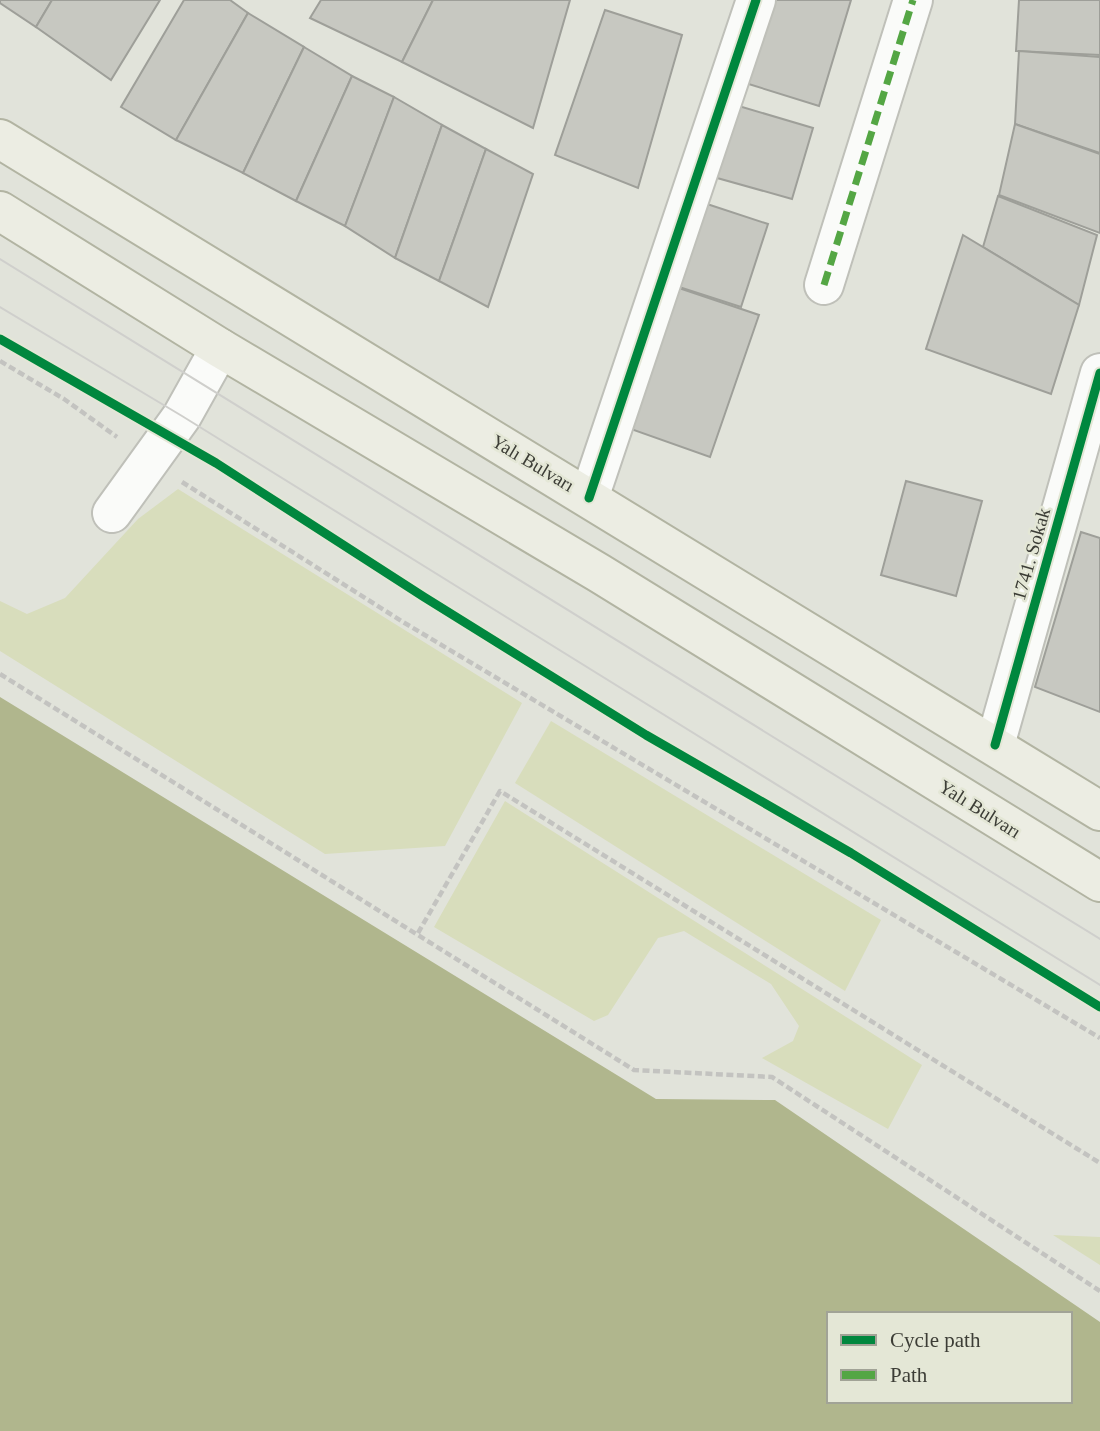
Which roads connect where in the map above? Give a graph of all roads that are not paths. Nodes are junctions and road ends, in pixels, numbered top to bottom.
1 (756, 0) edge
2 (913, 0) edge
3 (0, 139) edge
4 (0, 211) edge
5 (824, 285) dead end
6 (220, 348) junction
7 (1100, 373) edge
8 (589, 498) junction
9 (112, 513) dead end
10 (995, 745) junction
11 (1100, 811) edge
12 (1100, 882) edge

1 - 8 street
2 - 5 street
3 - 8 main road, Yalı Bulvarı
4 - 6 main road, Yalı Bulvarı
6 - 9 street
6 - 12 main road, Yalı Bulvarı
7 - 10 street, 1741. Sokak
8 - 10 main road, Yalı Bulvarı
10 - 11 main road, Yalı Bulvarı

